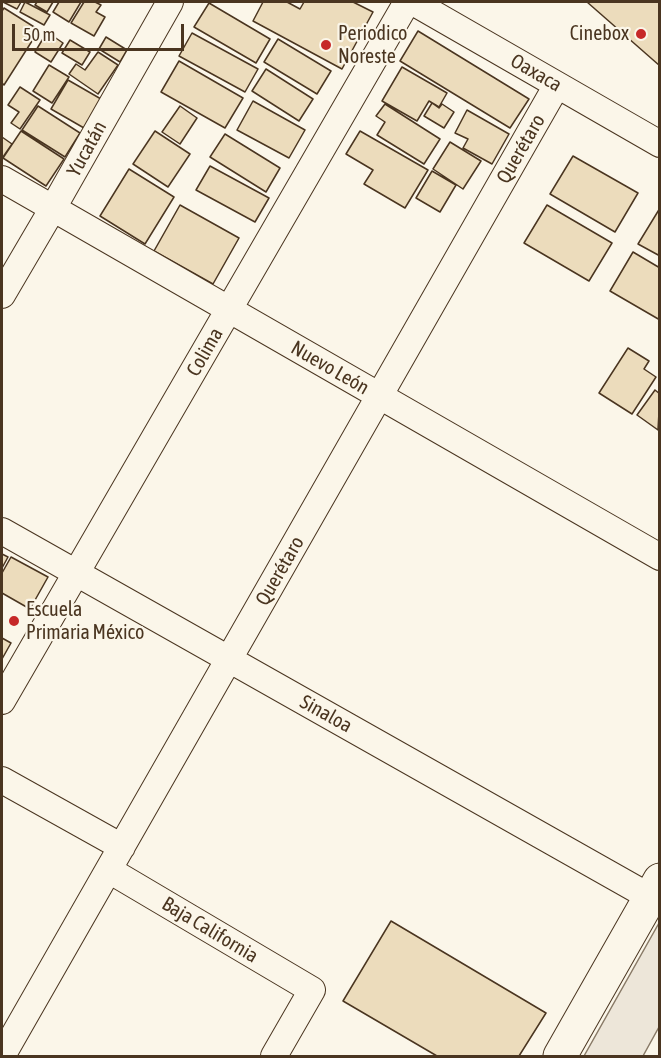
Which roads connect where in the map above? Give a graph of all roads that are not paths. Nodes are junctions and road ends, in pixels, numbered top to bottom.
1 (170, 2) edge
2 (407, 2) edge
3 (413, 2) edge
4 (557, 85) junction
5 (660, 144) edge
6 (2, 179) edge
7 (53, 208) junction
8 (2, 296) edge
9 (229, 310) junction
10 (380, 396) junction
11 (2, 531) edge
12 (660, 557) edge
13 (76, 573) junction
14 (229, 660) junction
15 (2, 701) edge
16 (2, 780) edge
17 (122, 847) junction
18 (109, 870) junction
19 (655, 889) edge
20 (2, 1056) edge
21 (274, 1056) edge
22 (560, 1056) edge

1 - 7 street, Yucatán
2 - 9 street, Colima
3 - 4 street, Oaxaca
4 - 5 street, Oaxaca
4 - 10 street, Querétaro
6 - 7 street, Nuevo León
7 - 8 street, Yucatán
7 - 9 street, Nuevo León
9 - 10 street, Nuevo León
9 - 13 street, Colima
10 - 12 street, Nuevo León
10 - 14 street, Querétaro
11 - 13 street, Sinaloa
13 - 14 street, Sinaloa
13 - 15 street, Colima
14 - 17 street, Querétaro
14 - 19 street, Sinaloa
16 - 17 street
17 - 18 street, Querétaro
18 - 20 street, Querétaro
18 - 21 street, Baja California
19 - 22 main road

